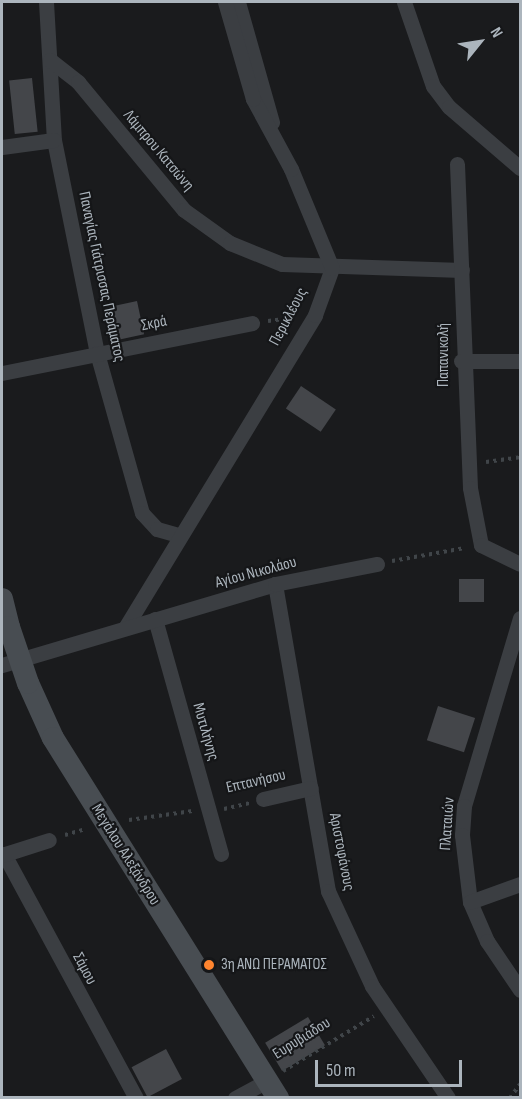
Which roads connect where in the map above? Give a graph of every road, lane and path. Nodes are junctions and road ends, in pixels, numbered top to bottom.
1 (46, 2) edge
2 (225, 2) edge
3 (238, 2) edge
4 (404, 2) edge
5 (50, 60) junction
6 (274, 134) junction
7 (54, 140) junction
8 (2, 147) edge
9 (457, 164) dead end
10 (520, 168) edge
11 (332, 268) junction
12 (462, 270) junction
13 (315, 315) junction
14 (252, 323) joint
15 (98, 353) junction
16 (461, 361) junction
17 (520, 361) edge
18 (2, 374) edge
19 (520, 457) edge
20 (467, 464) junction
21 (178, 535) junction
22 (481, 545) junction
23 (377, 564) joint
24 (520, 564) edge
25 (275, 584) junction
26 (2, 599) edge
27 (520, 618) edge
28 (154, 619) junction
29 (125, 628) junction
30 (2, 665) edge
31 (311, 788) junction
32 (263, 799) joint
33 (209, 812) junction
34 (50, 840) dead end
35 (221, 854) dead end
36 (3, 855) edge
37 (520, 884) edge
38 (470, 902) junction
39 (520, 990) edge
40 (386, 1008) junction
41 (520, 1084) edge
42 (273, 1089) edge
43 (136, 1098) edge
44 (235, 1098) edge
45 (448, 1098) edge
46 (510, 1098) edge

1 - 5 street, Παναγίας Γιάτρισσας Περάματος
2 - 6 street
3 - 6 street
4 - 10 street
5 - 7 street, Παναγίας Γιάτρισσας Περάματος
5 - 11 street, Λάμπρου Κατσώνη
6 - 11 street
7 - 8 street
7 - 15 street, Παναγίας Γιάτρισσας Περάματος
9 - 12 street, Παπανικολή
11 - 12 street, Λάμπρου Κατσώνη
11 - 13 street, Περικλέους
12 - 16 street, Παπανικολή
13 - 14 path
13 - 21 street, Περικλέους
14 - 15 street, Σκρά
15 - 18 street, Σκρά
15 - 21 street, Παναγίας Γιάτρισσας Περάματος
16 - 17 street
16 - 20 street, Παπανικολή
19 - 20 path
20 - 22 street, Παπανικολή
21 - 29 street, Περικλέους
22 - 23 path
22 - 24 street
23 - 25 street, Αγίου Νικολάου
25 - 28 street, Αγίου Νικολάου
25 - 31 street, Αριστοφάνους
26 - 42 street, Μεγάλου Αλεξάνδρου, bridge
27 - 38 street, Πλαταιών
28 - 29 street, Αγίου Νικολάου
28 - 33 street, Μυτιλήνης
29 - 30 street, Αγίου Νικολάου
31 - 32 street, Επτανήσου
31 - 40 street, Αριστοφάνους
32 - 33 path, Επτανήσου
33 - 35 street, Μυτιλήνης
34 - 36 street
36 - 43 street, Σάμου
37 - 38 street
38 - 39 street, Πλαταιών
40 - 42 path, Ευρυβιάδου
40 - 45 street, Αριστοφάνους
41 - 46 path
42 - 44 street, Ευρυβιάδου

